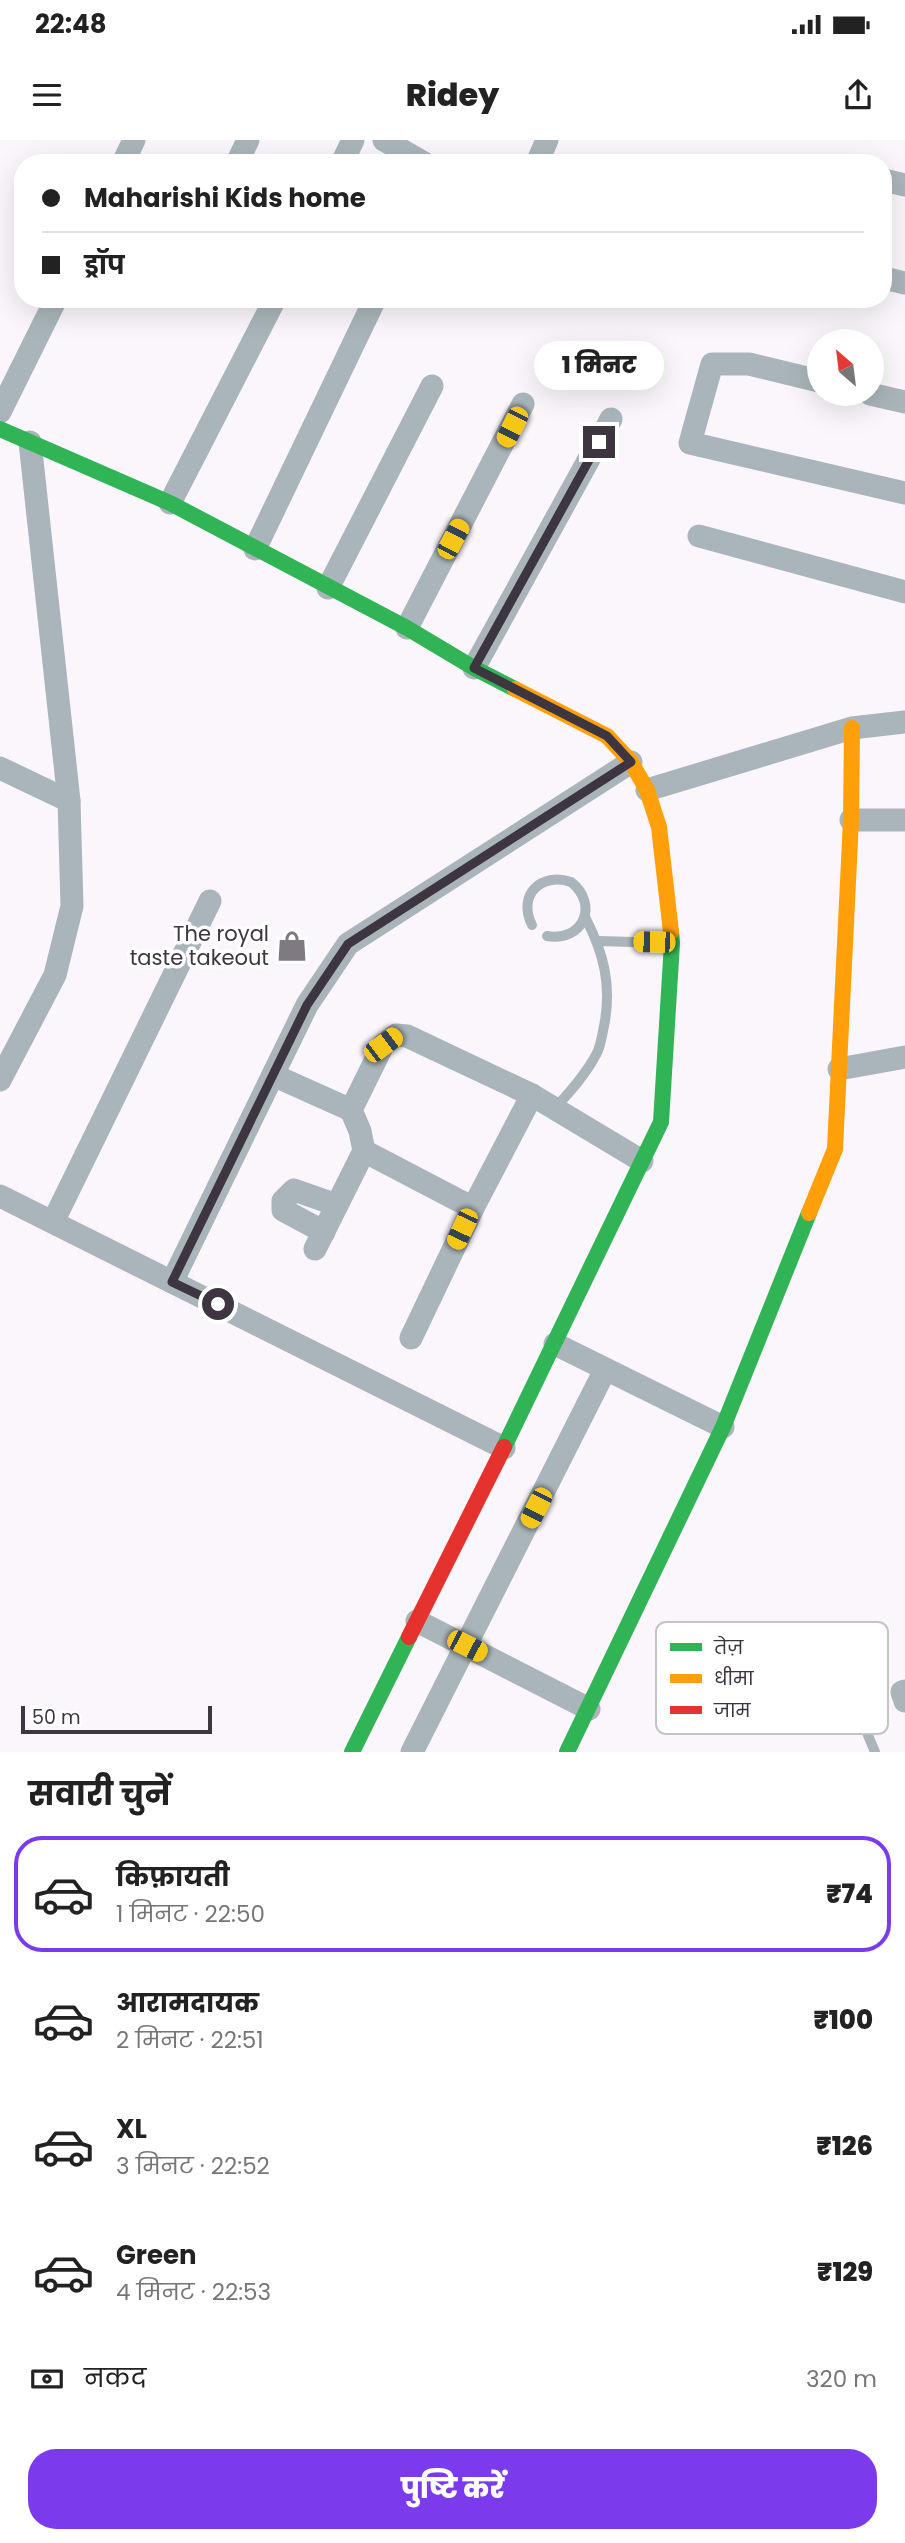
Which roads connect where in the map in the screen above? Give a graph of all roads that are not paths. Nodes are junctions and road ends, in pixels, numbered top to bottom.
1 (396, 143) edge
2 (411, 154) edge
3 (52, 308) edge
4 (270, 308) edge
5 (371, 308) edge
6 (807, 378) edge
7 (432, 386) dead end
8 (884, 397) edge
9 (905, 402) edge
10 (523, 404) dead end
11 (0, 412) edge
12 (611, 419) dead end
13 (0, 429) edge
14 (30, 442) junction
15 (905, 493) edge
16 (170, 503) junction
17 (699, 536) dead end
18 (255, 549) junction
19 (328, 589) junction
20 (905, 592) edge
21 (407, 628) junction
22 (474, 668) junction
23 (905, 722) edge
24 (852, 728) junction
25 (631, 762) junction
26 (1, 771) edge
27 (647, 790) junction
28 (69, 801) junction
29 (851, 820) junction
30 (905, 820) edge
31 (210, 901) dead end
32 (585, 917) junction
33 (533, 925) dead end
34 (547, 936) dead end
35 (598, 942) junction
36 (672, 943) junction
37 (905, 1057) edge
38 (839, 1069) junction
39 (273, 1075) junction
40 (0, 1080) edge
41 (532, 1095) junction
42 (554, 1109) junction
43 (351, 1110) junction
44 (364, 1151) junction
45 (642, 1161) junction
46 (0, 1196) edge
47 (337, 1205) junction
48 (473, 1208) junction
49 (53, 1222) junction
50 (172, 1282) junction
51 (411, 1338) dead end
52 (555, 1344) junction
53 (605, 1370) junction
54 (723, 1427) junction
55 (504, 1448) junction
56 (417, 1621) junction
57 (467, 1646) junction
58 (905, 1691) edge
59 (905, 1700) edge
60 (589, 1709) junction
61 (867, 1734) edge
62 (352, 1752) edge
63 (412, 1752) edge
64 (567, 1752) edge
65 (875, 1752) edge

1 - 2 street
3 - 11 street
4 - 16 street
5 - 18 street
6 - 15 street
7 - 19 street
8 - 9 street
10 - 21 street
12 - 22 street
13 - 14 street
14 - 16 street
14 - 28 street
16 - 18 street
17 - 20 street
18 - 19 street
19 - 21 street
21 - 22 street
22 - 25 street
23 - 24 street
24 - 27 street
24 - 29 street
25 - 27 street
25 - 39 street
26 - 28 street
27 - 36 street
28 - 40 street
29 - 30 street
29 - 38 street
31 - 49 street
32 - 33 lane
32 - 34 lane
32 - 35 lane
35 - 36 lane
35 - 42 lane
36 - 45 street
37 - 38 street
38 - 54 street
39 - 43 street
39 - 50 street
41 - 42 street
41 - 43 street
41 - 48 street
42 - 45 street
43 - 44 street
44 - 47 street
44 - 48 street
45 - 52 street
46 - 49 street
47 - 47 street
48 - 51 street
49 - 50 street
50 - 55 street
52 - 53 street
52 - 55 street
53 - 54 street
53 - 57 street
54 - 60 street
55 - 56 street
56 - 57 street
56 - 62 street
57 - 60 street
57 - 63 street
58 - 59 street
60 - 64 street
61 - 65 lane

